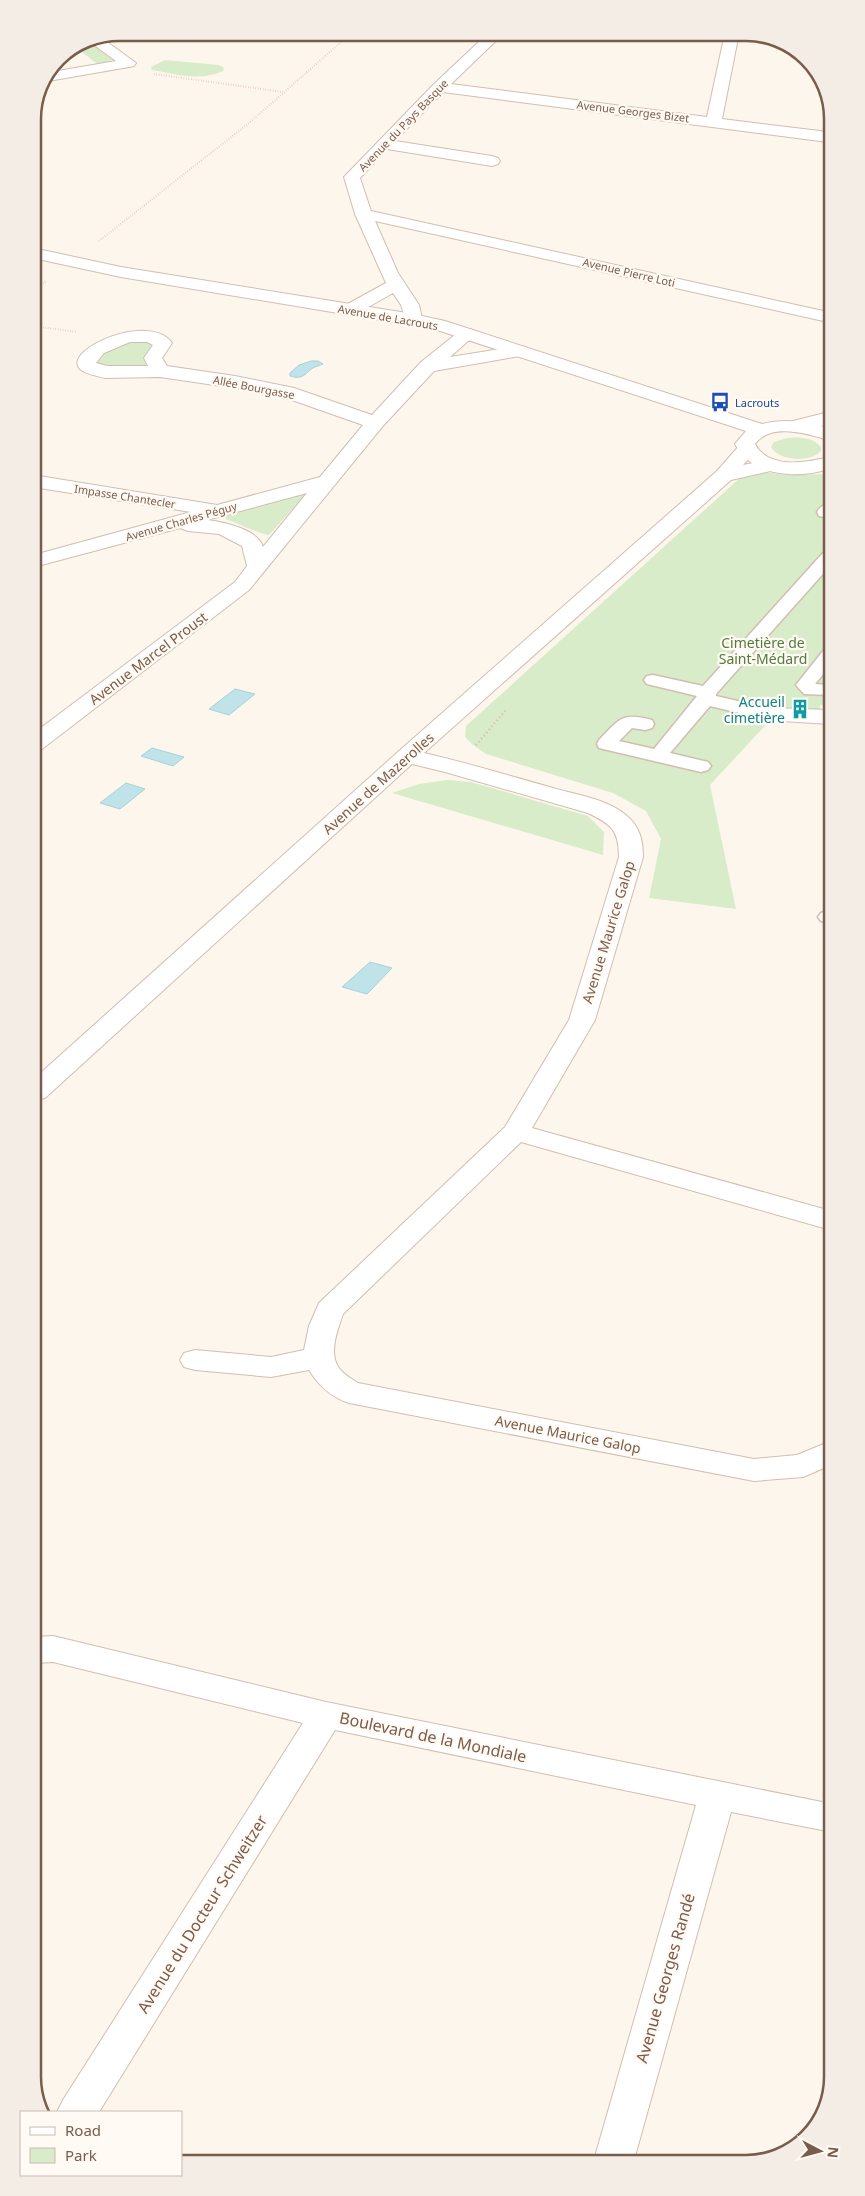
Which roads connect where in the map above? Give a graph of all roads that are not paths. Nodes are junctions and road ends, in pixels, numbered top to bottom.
1 (488, 41) edge
2 (730, 41) edge
3 (100, 44) edge
4 (54, 76) edge
5 (438, 87) junction
6 (714, 122) junction
7 (824, 136) edge
8 (383, 144) junction
9 (492, 161) dead end
10 (363, 214) junction
11 (430, 227) junction
12 (376, 243) junction
13 (41, 255) edge
14 (396, 284) junction
15 (350, 310) junction
16 (824, 316) edge
17 (413, 319) junction
18 (467, 334) junction
19 (520, 351) junction
20 (428, 366) junction
21 (160, 371) dead end
22 (824, 419) edge
23 (375, 423) junction
24 (796, 426) junction
25 (762, 430) junction
26 (824, 433) edge
27 (746, 450) junction
28 (824, 464) edge
29 (772, 465) junction
30 (724, 476) junction
31 (329, 481) junction
32 (41, 482) edge
33 (216, 510) junction
34 (171, 524) junction
35 (41, 559) edge
36 (824, 563) edge
37 (258, 568) junction
38 (824, 660) edge
39 (653, 680) dead end
40 (824, 690) edge
41 (707, 696) junction
42 (774, 716) joint
43 (824, 717) edge
44 (645, 724) dead end
45 (41, 739) edge
46 (407, 756) junction
47 (658, 756) junction
48 (700, 766) dead end
49 (41, 1087) edge
50 (516, 1132) junction
51 (824, 1219) edge
52 (318, 1358) junction
53 (195, 1360) dead end
54 (824, 1456) edge
55 (41, 1650) edge
56 (326, 1715) junction
57 (717, 1796) junction
58 (824, 1816) edge
59 (78, 2111) edge
60 (615, 2155) edge

1 - 5 street, Avenue du Pays Basque
2 - 6 street
3 - 4 street
5 - 6 street, Avenue Georges Bizet
5 - 8 street, Avenue du Pays Basque
6 - 7 street, Avenue Georges Bizet
8 - 9 street
8 - 10 street, Avenue du Pays Basque
10 - 11 street, Avenue Pierre Loti
10 - 12 street, Avenue du Pays Basque
11 - 12 street, Avenue Pierre Loti
11 - 16 street, Avenue Pierre Loti
12 - 14 street, Avenue du Pays Basque
13 - 15 street, Avenue de Lacrouts
14 - 15 street
14 - 17 street, Avenue du Pays Basque
15 - 17 street, Avenue de Lacrouts
17 - 18 street, Avenue de Lacrouts
18 - 19 street, Avenue de Lacrouts
18 - 20 street, Avenue Marcel Proust
19 - 20 street
19 - 25 street, Avenue de Lacrouts
20 - 23 street, Avenue Marcel Proust
21 - 23 street, Allée Bourgasse
22 - 24 street
23 - 31 street, Avenue Marcel Proust
24 - 25 street
24 - 26 street
25 - 27 street, Avenue de Mazerolles
27 - 29 street
27 - 30 street, Avenue de Mazerolles
28 - 29 street
29 - 30 street, Avenue de Mazerolles
30 - 46 street, Avenue de Mazerolles
31 - 33 street, Avenue Charles Péguy
31 - 37 street, Avenue Marcel Proust
32 - 33 street, Impasse Chantecler
33 - 34 street, Avenue Charles Péguy
34 - 35 street, Avenue Charles Péguy
34 - 37 street
36 - 41 lane
37 - 45 street, Avenue Marcel Proust
38 - 40 lane
39 - 41 lane
41 - 42 lane
41 - 47 lane
42 - 43 street
44 - 47 lane
46 - 49 street, Avenue de Mazerolles
46 - 50 street, Avenue Maurice Galop
47 - 48 lane
50 - 51 street
50 - 52 street, Avenue Maurice Galop
52 - 53 street
52 - 54 street, Avenue Maurice Galop
55 - 56 street, Boulevard de la Mondiale
56 - 57 street, Boulevard de la Mondiale
56 - 59 street, Avenue du Docteur Schweitzer
57 - 58 street, Boulevard de la Mondiale
57 - 60 street, Avenue Georges Randé

